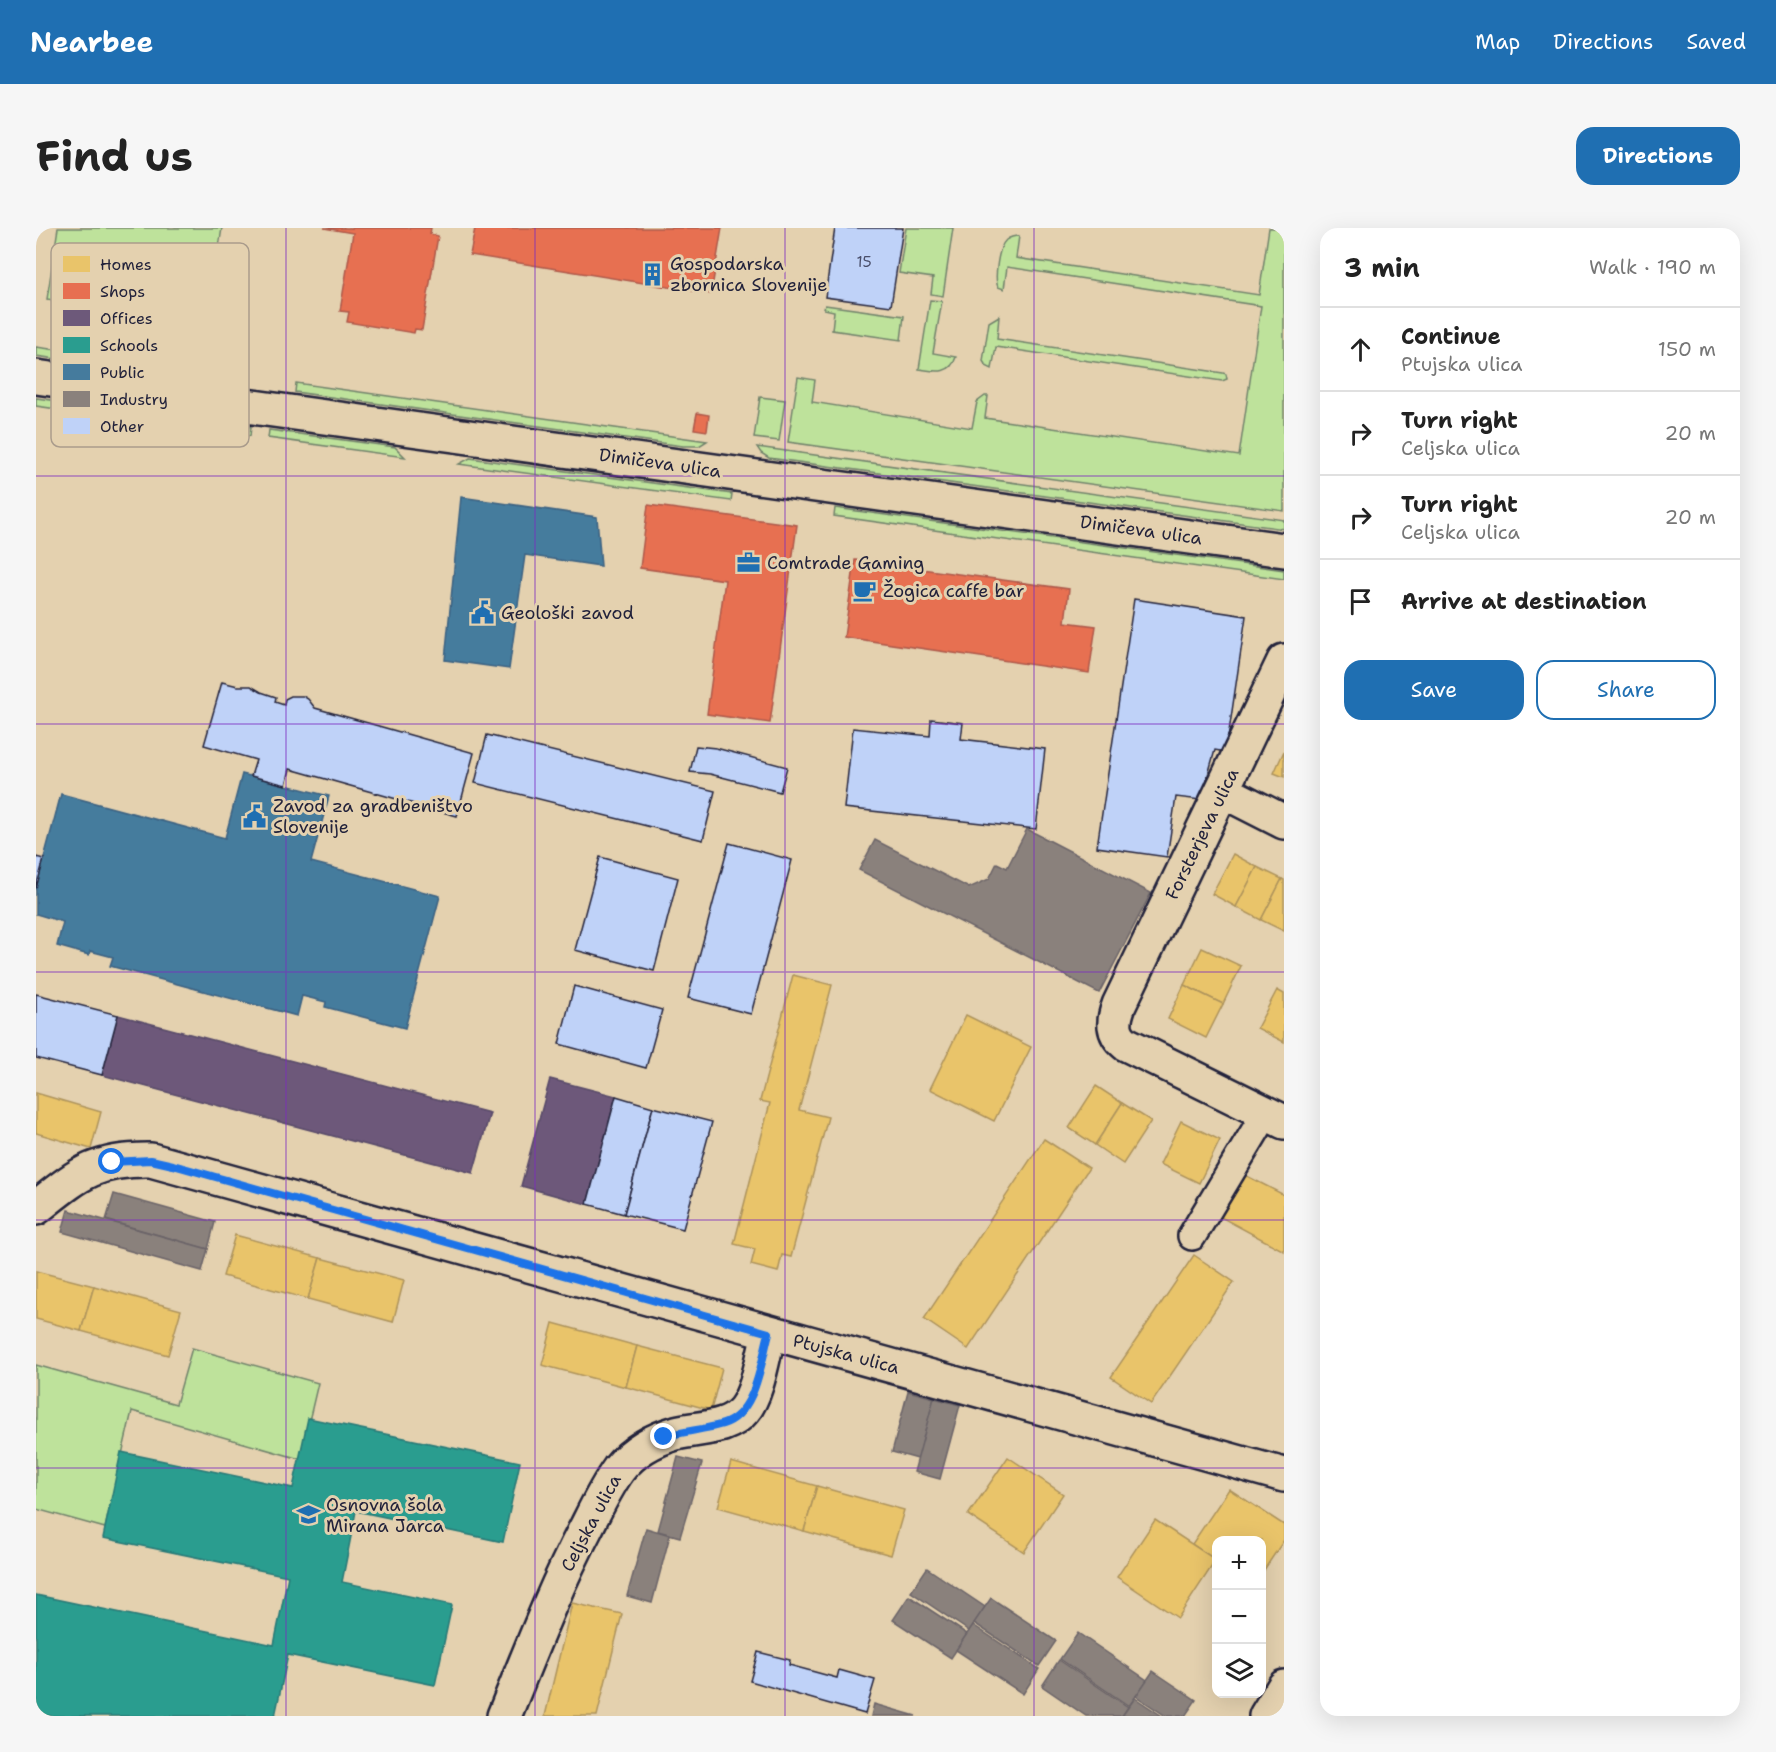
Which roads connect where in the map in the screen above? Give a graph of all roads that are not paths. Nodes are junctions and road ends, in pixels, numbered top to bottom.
1 (36, 377) edge
2 (51, 379) edge
3 (249, 407) edge
4 (1284, 550) edge
5 (1284, 661) edge
6 (1223, 791) junction
7 (1284, 822) edge
8 (1275, 1117) edge
9 (36, 1209) edge
10 (1192, 1236) dead end
11 (769, 1333) junction
12 (1284, 1474) edge
13 (1284, 1687) edge
14 (504, 1716) edge
15 (1266, 1716) edge

1 - 2 street, Dimičeva ulica
3 - 4 street, Dimičeva ulica
5 - 6 street, Forsterjeva ulica
6 - 7 street
6 - 8 street, Forsterjeva ulica
8 - 10 street
9 - 11 street, Ptujska ulica
11 - 12 street, Ptujska ulica
11 - 14 street, Celjska ulica
13 - 15 street

